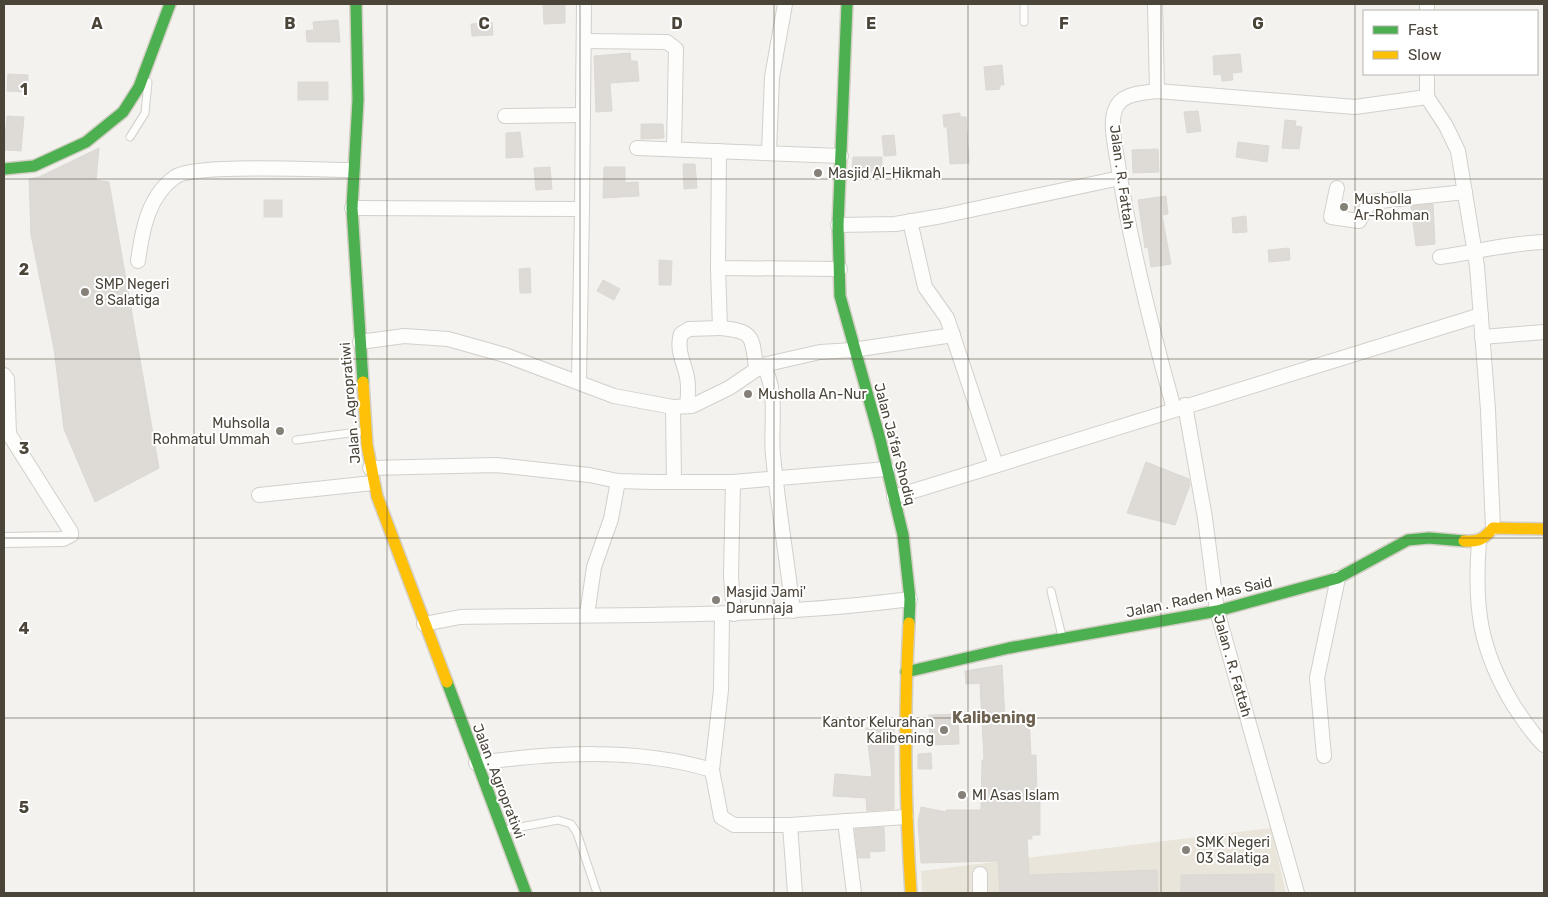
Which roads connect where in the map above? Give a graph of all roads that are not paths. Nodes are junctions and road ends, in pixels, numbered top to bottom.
1 (170, 4) edge
2 (356, 4) edge
3 (584, 4) edge
4 (785, 4) edge
5 (847, 4) edge
6 (1024, 4) edge
7 (1155, 4) edge
8 (1024, 22) dead end
9 (584, 40) junction
10 (148, 64) junction
11 (1427, 75) edge
12 (1157, 91) junction
13 (1426, 96) junction
14 (583, 115) junction
15 (505, 116) dead end
16 (130, 137) dead end
17 (637, 148) dead end
18 (674, 148) junction
19 (719, 151) junction
20 (769, 152) junction
21 (841, 156) junction
22 (4, 169) edge
23 (352, 170) junction
24 (1120, 178) junction
25 (1337, 188) dead end
26 (1465, 192) junction
27 (352, 208) junction
28 (582, 209) junction
29 (910, 221) junction
30 (838, 225) junction
31 (1544, 242) edge
32 (1475, 252) junction
33 (1440, 257) dead end
34 (138, 261) dead end
35 (718, 268) junction
36 (840, 269) junction
37 (1481, 315) junction
38 (720, 328) junction
39 (1544, 332) edge
40 (953, 334) junction
41 (1482, 337) junction
42 (360, 342) junction
43 (853, 350) junction
44 (759, 367) junction
45 (4, 375) edge
46 (579, 382) junction
47 (680, 407) junction
48 (1179, 407) junction
49 (366, 431) junction
50 (7, 434) edge
51 (296, 440) dead end
52 (996, 465) junction
53 (370, 468) junction
54 (887, 469) junction
55 (777, 480) junction
56 (618, 481) junction
57 (674, 482) junction
58 (733, 482) junction
59 (373, 483) junction
60 (259, 495) dead end
61 (894, 497) junction
62 (1493, 528) junction
63 (1544, 529) edge
64 (4, 540) edge
65 (1479, 541) junction
66 (1338, 578) junction
67 (1051, 590) dead end
68 (910, 599) junction
69 (793, 611) junction
70 (1217, 612) junction
71 (728, 614) junction
72 (587, 615) junction
73 (424, 624) junction
74 (1063, 638) junction
75 (906, 672) junction
76 (1544, 745) edge
77 (1324, 756) dead end
78 (476, 764) junction
79 (712, 770) junction
80 (906, 817) junction
81 (845, 821) junction
82 (790, 825) junction
83 (502, 830) junction
84 (980, 874) dead end
85 (526, 893) edge
86 (597, 893) edge
87 (795, 893) edge
88 (854, 893) edge
89 (912, 893) edge
90 (980, 893) edge
91 (1297, 893) edge

1 - 10 street
2 - 23 street, Jalan . Agropratiwi
3 - 9 street
4 - 20 street
5 - 21 street, Jalan Ja'far Shodiq
6 - 8 lane
7 - 12 street
9 - 14 street
9 - 18 street
10 - 16 lane
10 - 22 street
11 - 13 street
12 - 13 street, Jalan . R. Fattah
12 - 24 street, Jalan . R. Fattah
13 - 26 street
14 - 15 street
14 - 28 street
17 - 18 street
18 - 19 street
19 - 20 street
19 - 35 street
20 - 21 street
21 - 30 street, Jalan Ja'far Shodiq
23 - 27 street, Jalan . Agropratiwi
23 - 34 street
24 - 29 street
24 - 48 street, Jalan . R. Fattah
25 - 26 street
26 - 32 street
27 - 28 street
27 - 42 street, Jalan . Agropratiwi
28 - 46 street
29 - 30 street
29 - 40 street
30 - 36 street, Jalan Ja'far Shodiq
31 - 32 street
32 - 33 street
32 - 37 street
35 - 36 street
35 - 38 street
36 - 43 street, Jalan Ja'far Shodiq
37 - 41 street
37 - 48 street
38 - 44 street
38 - 47 street
39 - 41 street
40 - 43 street
40 - 52 street
41 - 62 street
42 - 46 street
42 - 49 street, Jalan . Agropratiwi
43 - 44 street
43 - 54 street, Jalan Ja'far Shodiq
44 - 47 street
44 - 55 street
45 - 50 street
46 - 47 street
47 - 57 street
48 - 52 street
48 - 70 street, Jalan . R. Fattah
49 - 51 lane
49 - 53 street, Jalan . Agropratiwi
50 - 64 street
52 - 61 street
53 - 56 street
53 - 59 street, Jalan . Agropratiwi
54 - 55 street
54 - 61 street, Jalan Ja'far Shodiq
55 - 58 street
55 - 69 street
56 - 57 street
56 - 72 street
57 - 58 street
58 - 71 street
59 - 60 street
59 - 73 street, Jalan . Agropratiwi
61 - 68 street, Jalan Ja'far Shodiq
62 - 63 street
62 - 65 street
65 - 66 street, Jalan . Raden Mas Said
65 - 76 street
66 - 70 street, Jalan . Raden Mas Said
66 - 77 street
67 - 74 lane
68 - 69 street
68 - 75 street, Jalan Ja'far Shodiq
69 - 71 street
70 - 74 street, Jalan . Raden Mas Said
70 - 91 street, Jalan . R. Fattah
71 - 72 street
71 - 79 street
72 - 73 street
73 - 78 street, Jalan . Agropratiwi
74 - 75 street, Jalan . Raden Mas Said
75 - 80 street, Jalan Ja'far Shodiq
78 - 79 street
78 - 83 street, Jalan . Agropratiwi
79 - 82 street
80 - 81 street
80 - 89 street, Jalan Ja'far Shodiq
81 - 82 street
81 - 88 street
82 - 87 street
83 - 85 street, Jalan . Agropratiwi
83 - 86 lane
84 - 90 street

